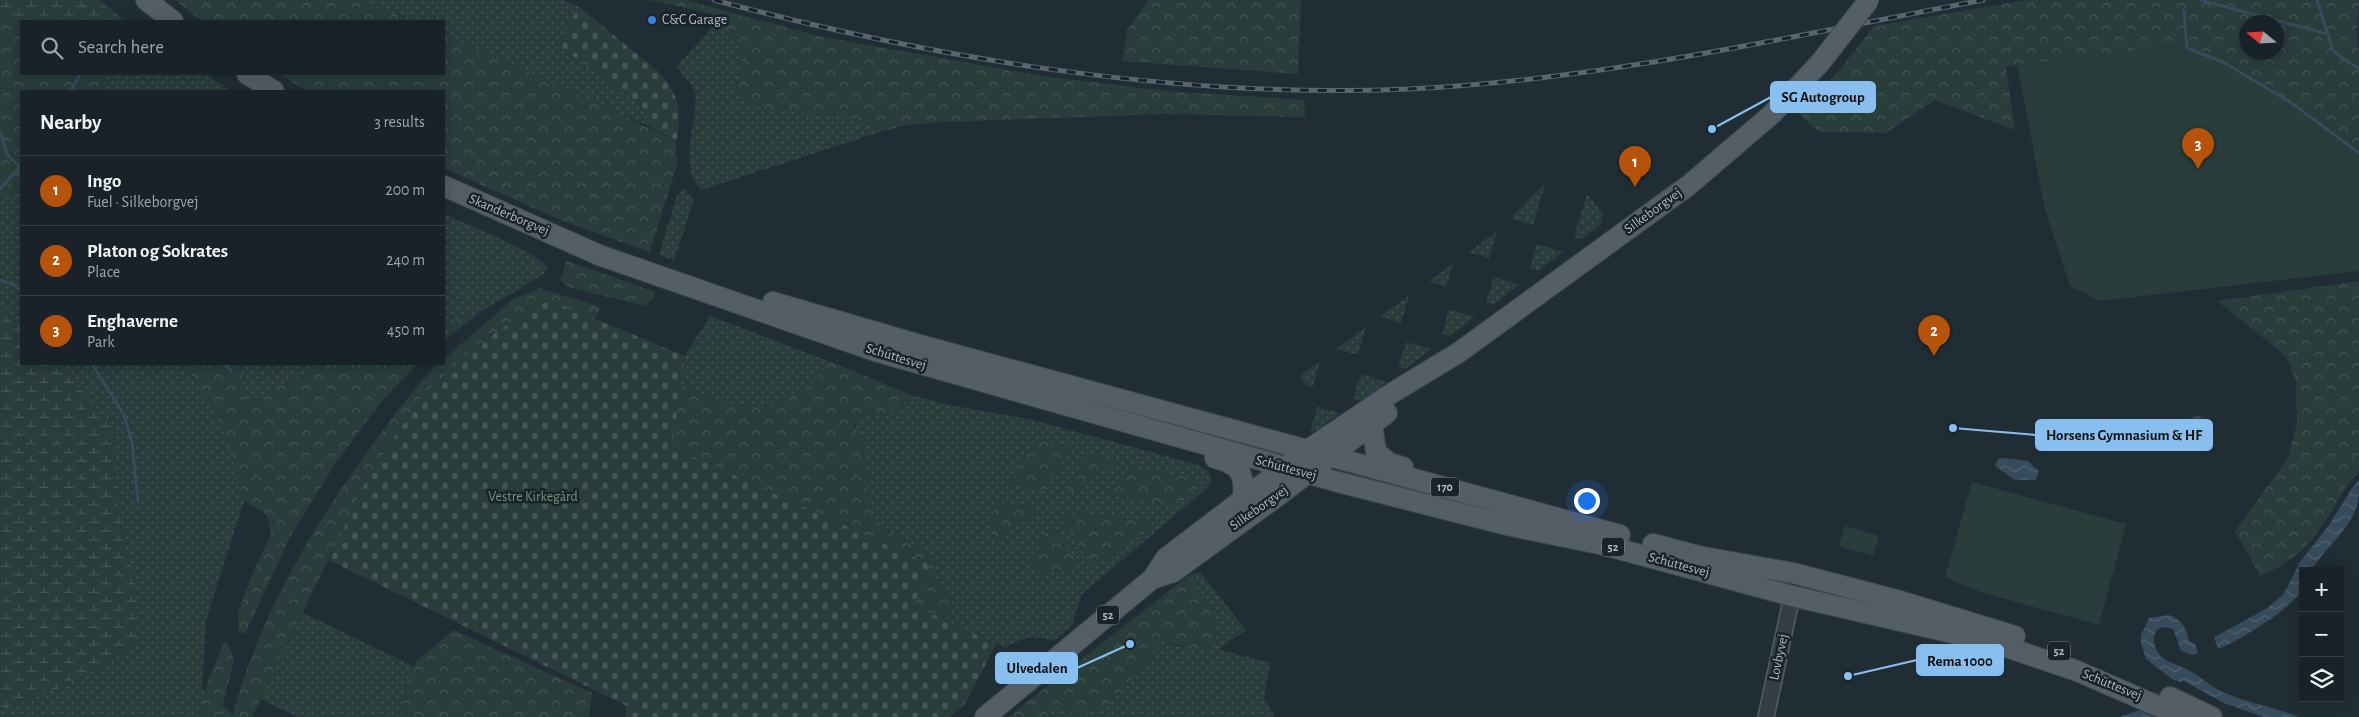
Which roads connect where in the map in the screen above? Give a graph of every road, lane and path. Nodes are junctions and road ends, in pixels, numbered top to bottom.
1 (146, 0) edge
2 (1870, 0) edge
3 (172, 20) edge
4 (249, 75) edge
5 (272, 90) edge
6 (445, 186) edge
7 (575, 243) junction
8 (1429, 372) junction
9 (1121, 422) junction
10 (1372, 424) junction
11 (1306, 452) junction
12 (1329, 456) junction
13 (1284, 468) junction
14 (1306, 474) junction
15 (1242, 499) junction
16 (1534, 512) junction
17 (1152, 579) junction
18 (1792, 596) junction
19 (985, 717) edge
20 (1766, 717) edge
21 (2183, 717) edge
22 (2212, 717) edge

1 - 3 main road
2 - 8 main road, Silkeborgvej, bridge
4 - 5 main road
6 - 7 main road, Skanderborgvej / 170
7 - 9 main road, Schüttesvej / 170
7 - 11 main road, Schüttesvej / 170
8 - 10 main road, Silkeborgvej
8 - 11 main road, Silkeborgvej
9 - 13 main road, Schüttesvej / 170
9 - 15 main road
10 - 12 main road, Silkeborgvej
10 - 16 main road, Schüttesvej
11 - 12 main road, Schüttesvej / 170
11 - 13 main road, Silkeborgvej / 52
12 - 14 main road, Silkeborgvej / 52
12 - 16 main road, Schüttesvej / 170
13 - 14 main road, Schüttesvej / 170
13 - 15 main road, Silkeborgvej / 52
14 - 17 main road, Silkeborgvej / 52
14 - 18 main road, Schüttesvej / 52
15 - 17 main road, Silkeborgvej / 52
16 - 22 main road, Schüttesvej / 52
17 - 19 main road, Silkeborgvej / 52
18 - 20 street, Lovbyvej
18 - 21 main road, Schüttesvej / 52

